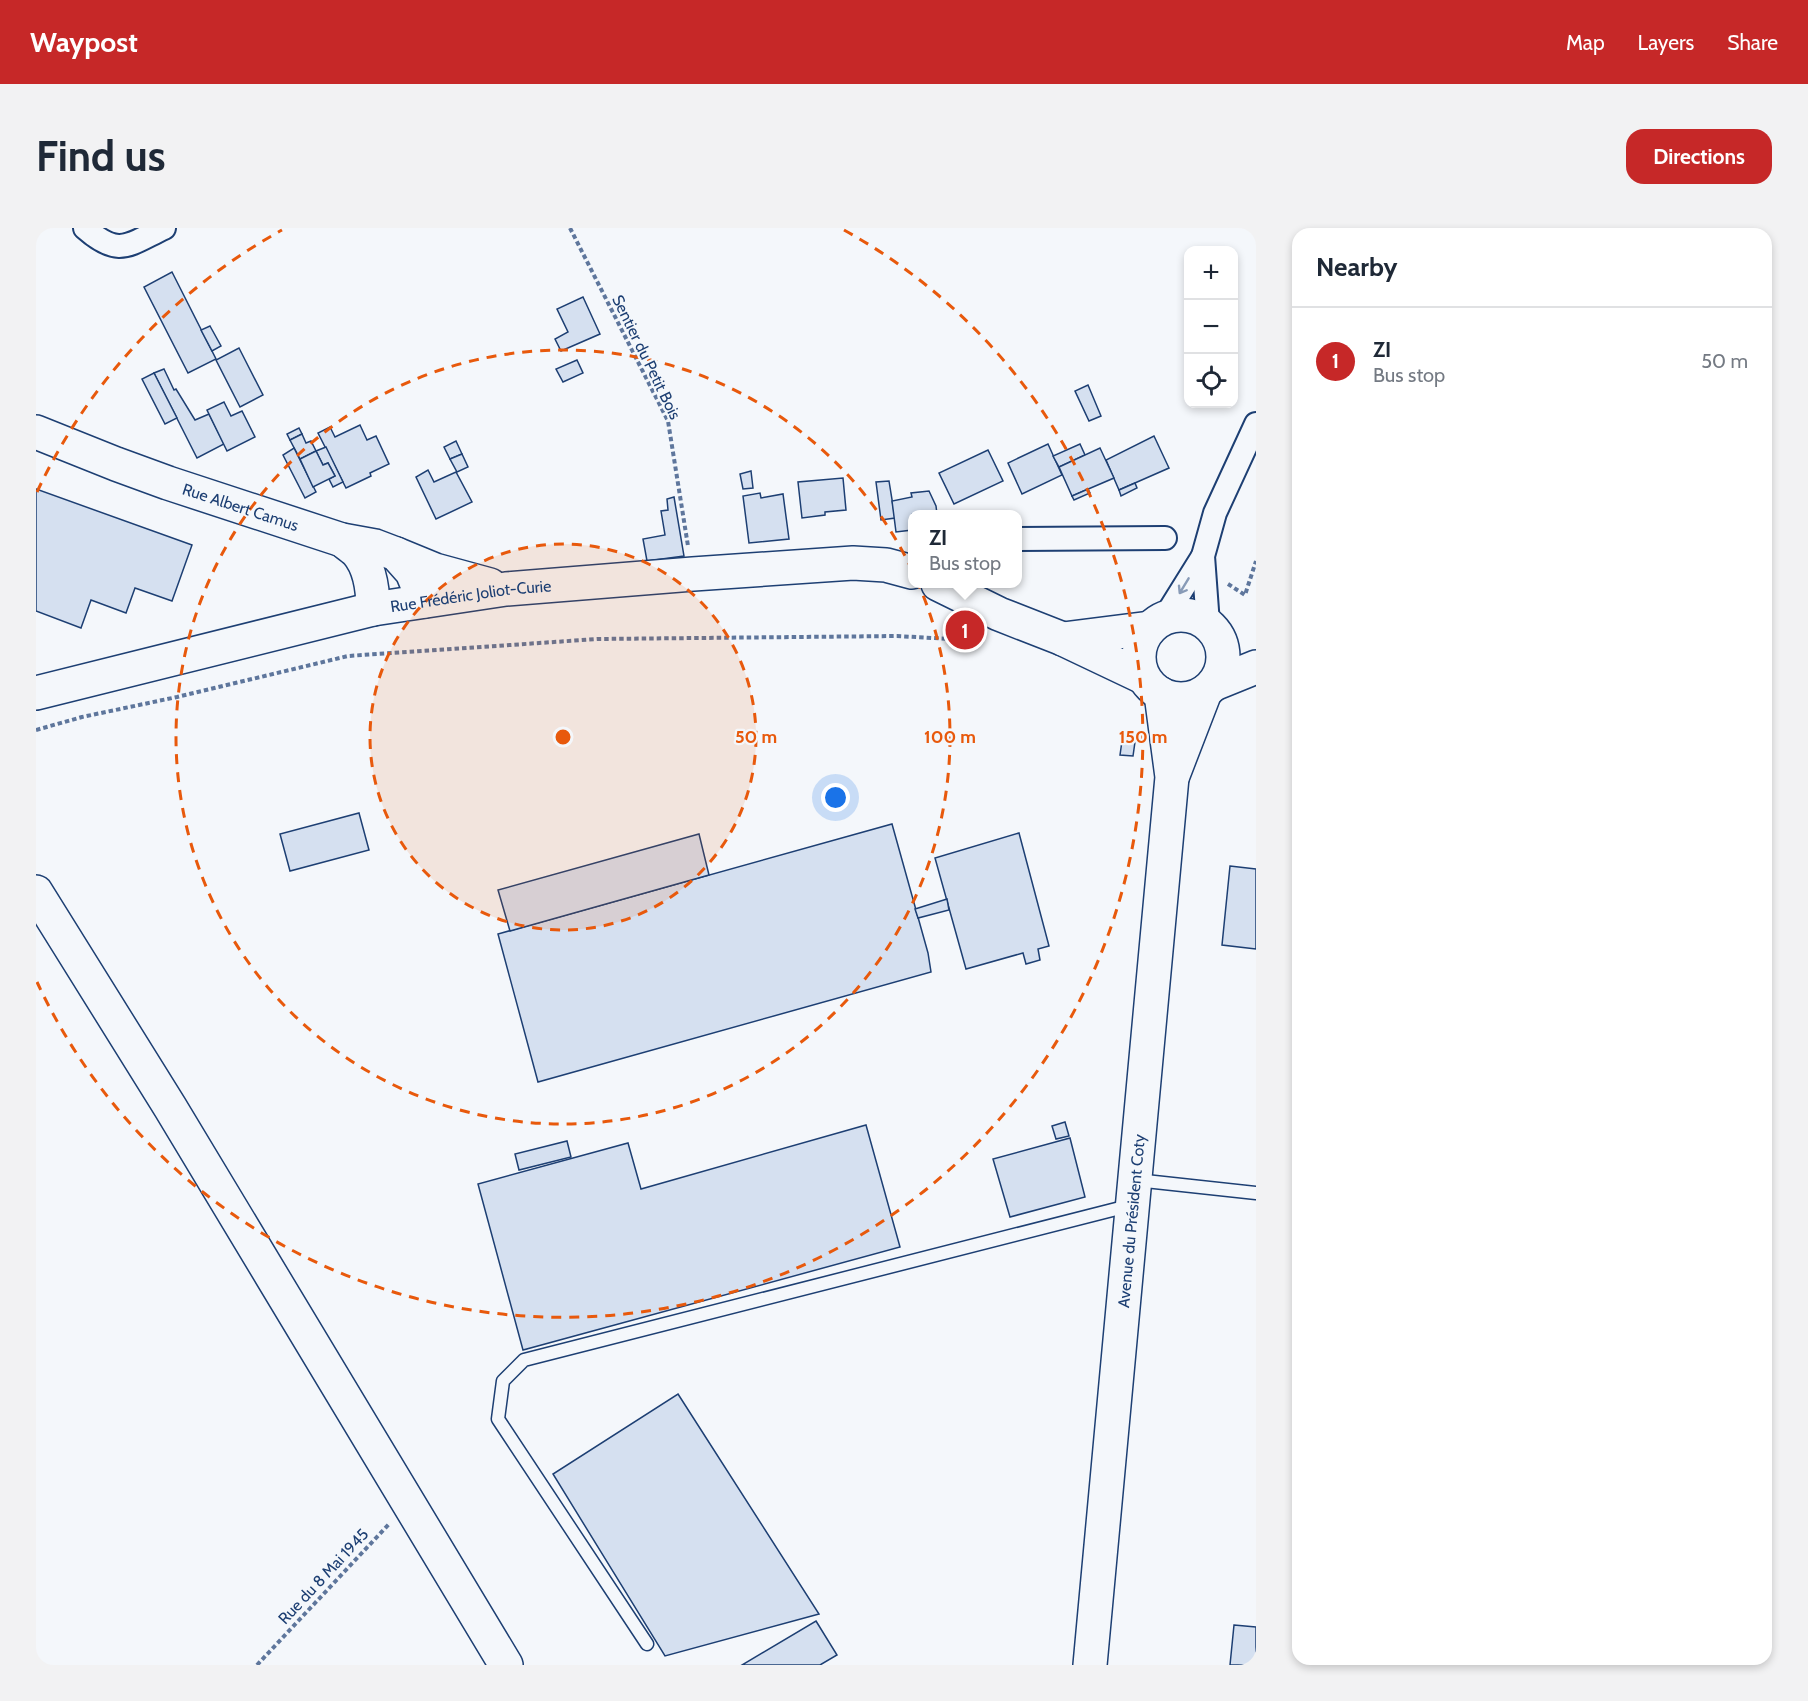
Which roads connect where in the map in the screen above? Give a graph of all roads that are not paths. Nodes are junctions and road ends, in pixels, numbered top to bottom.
1 (85, 228) edge
2 (164, 228) edge
3 (1256, 424) edge
4 (36, 432) edge
5 (1165, 538) dead end
6 (1022, 539) edge
7 (342, 540) junction
8 (396, 554) junction
9 (1204, 562) junction
10 (908, 571) edge
11 (946, 588) edge
12 (506, 589) junction
13 (424, 601) junction
14 (373, 609) junction
15 (1157, 622) junction
16 (1213, 630) junction
17 (1063, 639) junction
18 (1256, 645) edge
19 (1256, 667) edge
20 (1152, 686) junction
21 (1210, 688) junction
22 (36, 693) edge
23 (1172, 777) junction
24 (36, 892) edge
25 (1134, 1192) junction
26 (1256, 1193) edge
27 (648, 1644) dead end
28 (506, 1665) edge
29 (1090, 1665) edge

1 - 2 street
3 - 9 street
4 - 7 street, Rue Albert Camus
5 - 6 street
7 - 8 street, Rue Albert Camus
7 - 14 street
8 - 12 street, Rue Albert Camus
8 - 13 street
9 -> 15 street
9 - 16 street
10 - 12 street, Rue Frédéric Joliot-Curie
11 - 17 street
12 - 13 street, Rue Frédéric Joliot-Curie
13 - 14 street, Rue Frédéric Joliot-Curie
14 - 22 street, Rue Frédéric Joliot-Curie
15 - 16 street
15 - 17 street
15 - 20 street
16 - 18 street
16 - 21 street
17 - 20 street
19 - 21 street
20 - 21 street
20 - 23 street, Avenue du Président Coty
21 - 23 street, Avenue du Président Coty
23 - 25 street, Avenue du Président Coty
24 - 28 street
25 - 26 lane
25 - 27 lane
25 - 29 street, Avenue du Président Coty

